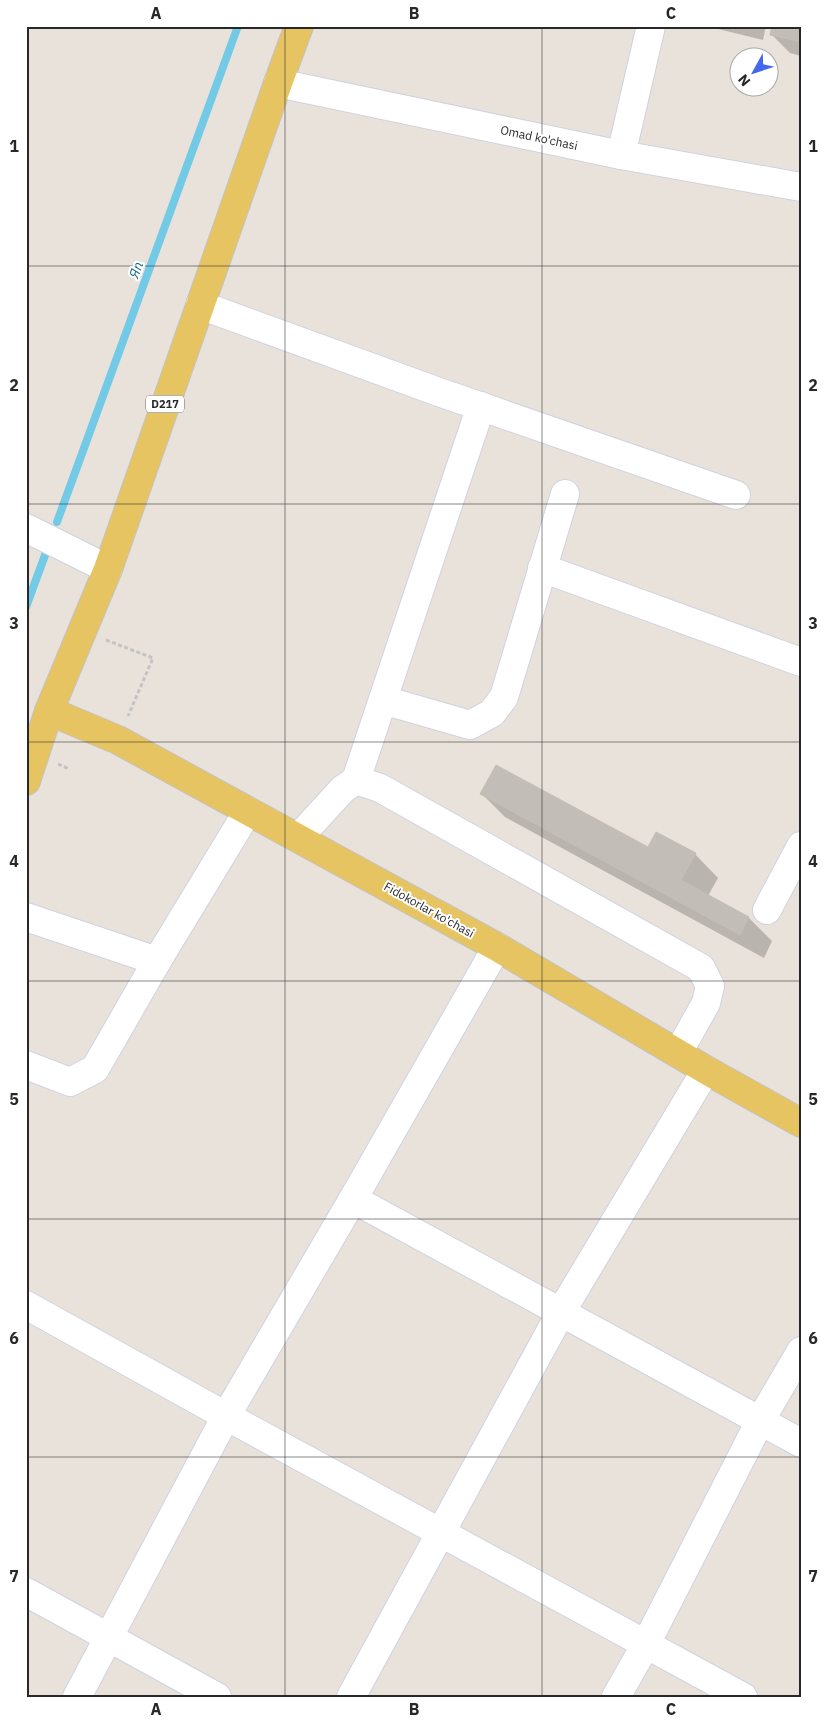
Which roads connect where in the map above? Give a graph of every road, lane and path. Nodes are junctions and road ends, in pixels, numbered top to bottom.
1 (299, 26) edge
2 (651, 26) edge
3 (278, 82) junction
4 (621, 155) junction
5 (801, 186) edge
6 (200, 305) junction
7 (480, 406) junction
8 (565, 494) dead end
9 (736, 495) dead end
10 (26, 528) edge
11 (542, 568) junction
12 (108, 569) junction
13 (81, 632) junction
14 (801, 662) edge
15 (382, 700) junction
16 (49, 711) junction
17 (118, 740) junction
18 (356, 780) junction
19 (26, 781) edge
20 (248, 811) junction
21 (298, 838) junction
22 (801, 846) edge
23 (767, 910) dead end
24 (26, 917) edge
25 (497, 947) junction
26 (157, 961) junction
27 (678, 1053) junction
28 (26, 1065) edge
29 (706, 1070) junction
30 (801, 1123) edge
31 (353, 1199) junction
32 (26, 1305) edge
33 (561, 1312) junction
34 (801, 1351) edge
35 (226, 1416) junction
36 (760, 1421) junction
37 (801, 1443) edge
38 (440, 1532) junction
39 (26, 1592) edge
40 (108, 1637) junction
41 (646, 1644) junction
42 (76, 1697) edge
43 (217, 1697) edge
44 (351, 1697) edge
45 (616, 1697) edge
46 (743, 1697) edge

1 - 3 main road, D217
2 - 4 street
3 - 4 street, Omad ko'chasi
3 - 6 main road, D217
4 - 5 street, Omad ko'chasi
6 - 7 street
6 - 12 main road, D217
7 - 9 street
7 - 15 street
8 - 11 street
10 - 12 street
11 - 14 street
11 - 15 street
12 - 13 main road, D217
13 - 16 main road, D217
13 - 17 path
15 - 18 street
16 - 17 main road, Fidokorlar ko'chasi
16 - 19 main road, D217
17 - 20 main road, Fidokorlar ko'chasi
18 - 21 street
18 - 27 street
20 - 21 main road, Fidokorlar ko'chasi
20 - 26 street
21 - 25 main road, Fidokorlar ko'chasi
22 - 23 street
24 - 26 street
25 - 27 main road, Fidokorlar ko'chasi
25 - 31 street
26 - 28 street
27 - 29 main road, Fidokorlar ko'chasi
29 - 30 main road, Fidokorlar ko'chasi
29 - 33 street
31 - 33 street
31 - 35 street
32 - 35 street
33 - 36 street
33 - 38 street
34 - 36 street
35 - 38 street
35 - 40 street
36 - 37 street
36 - 41 street
38 - 41 street
38 - 44 street
39 - 40 street
40 - 42 street
40 - 43 street
41 - 45 street
41 - 46 street

